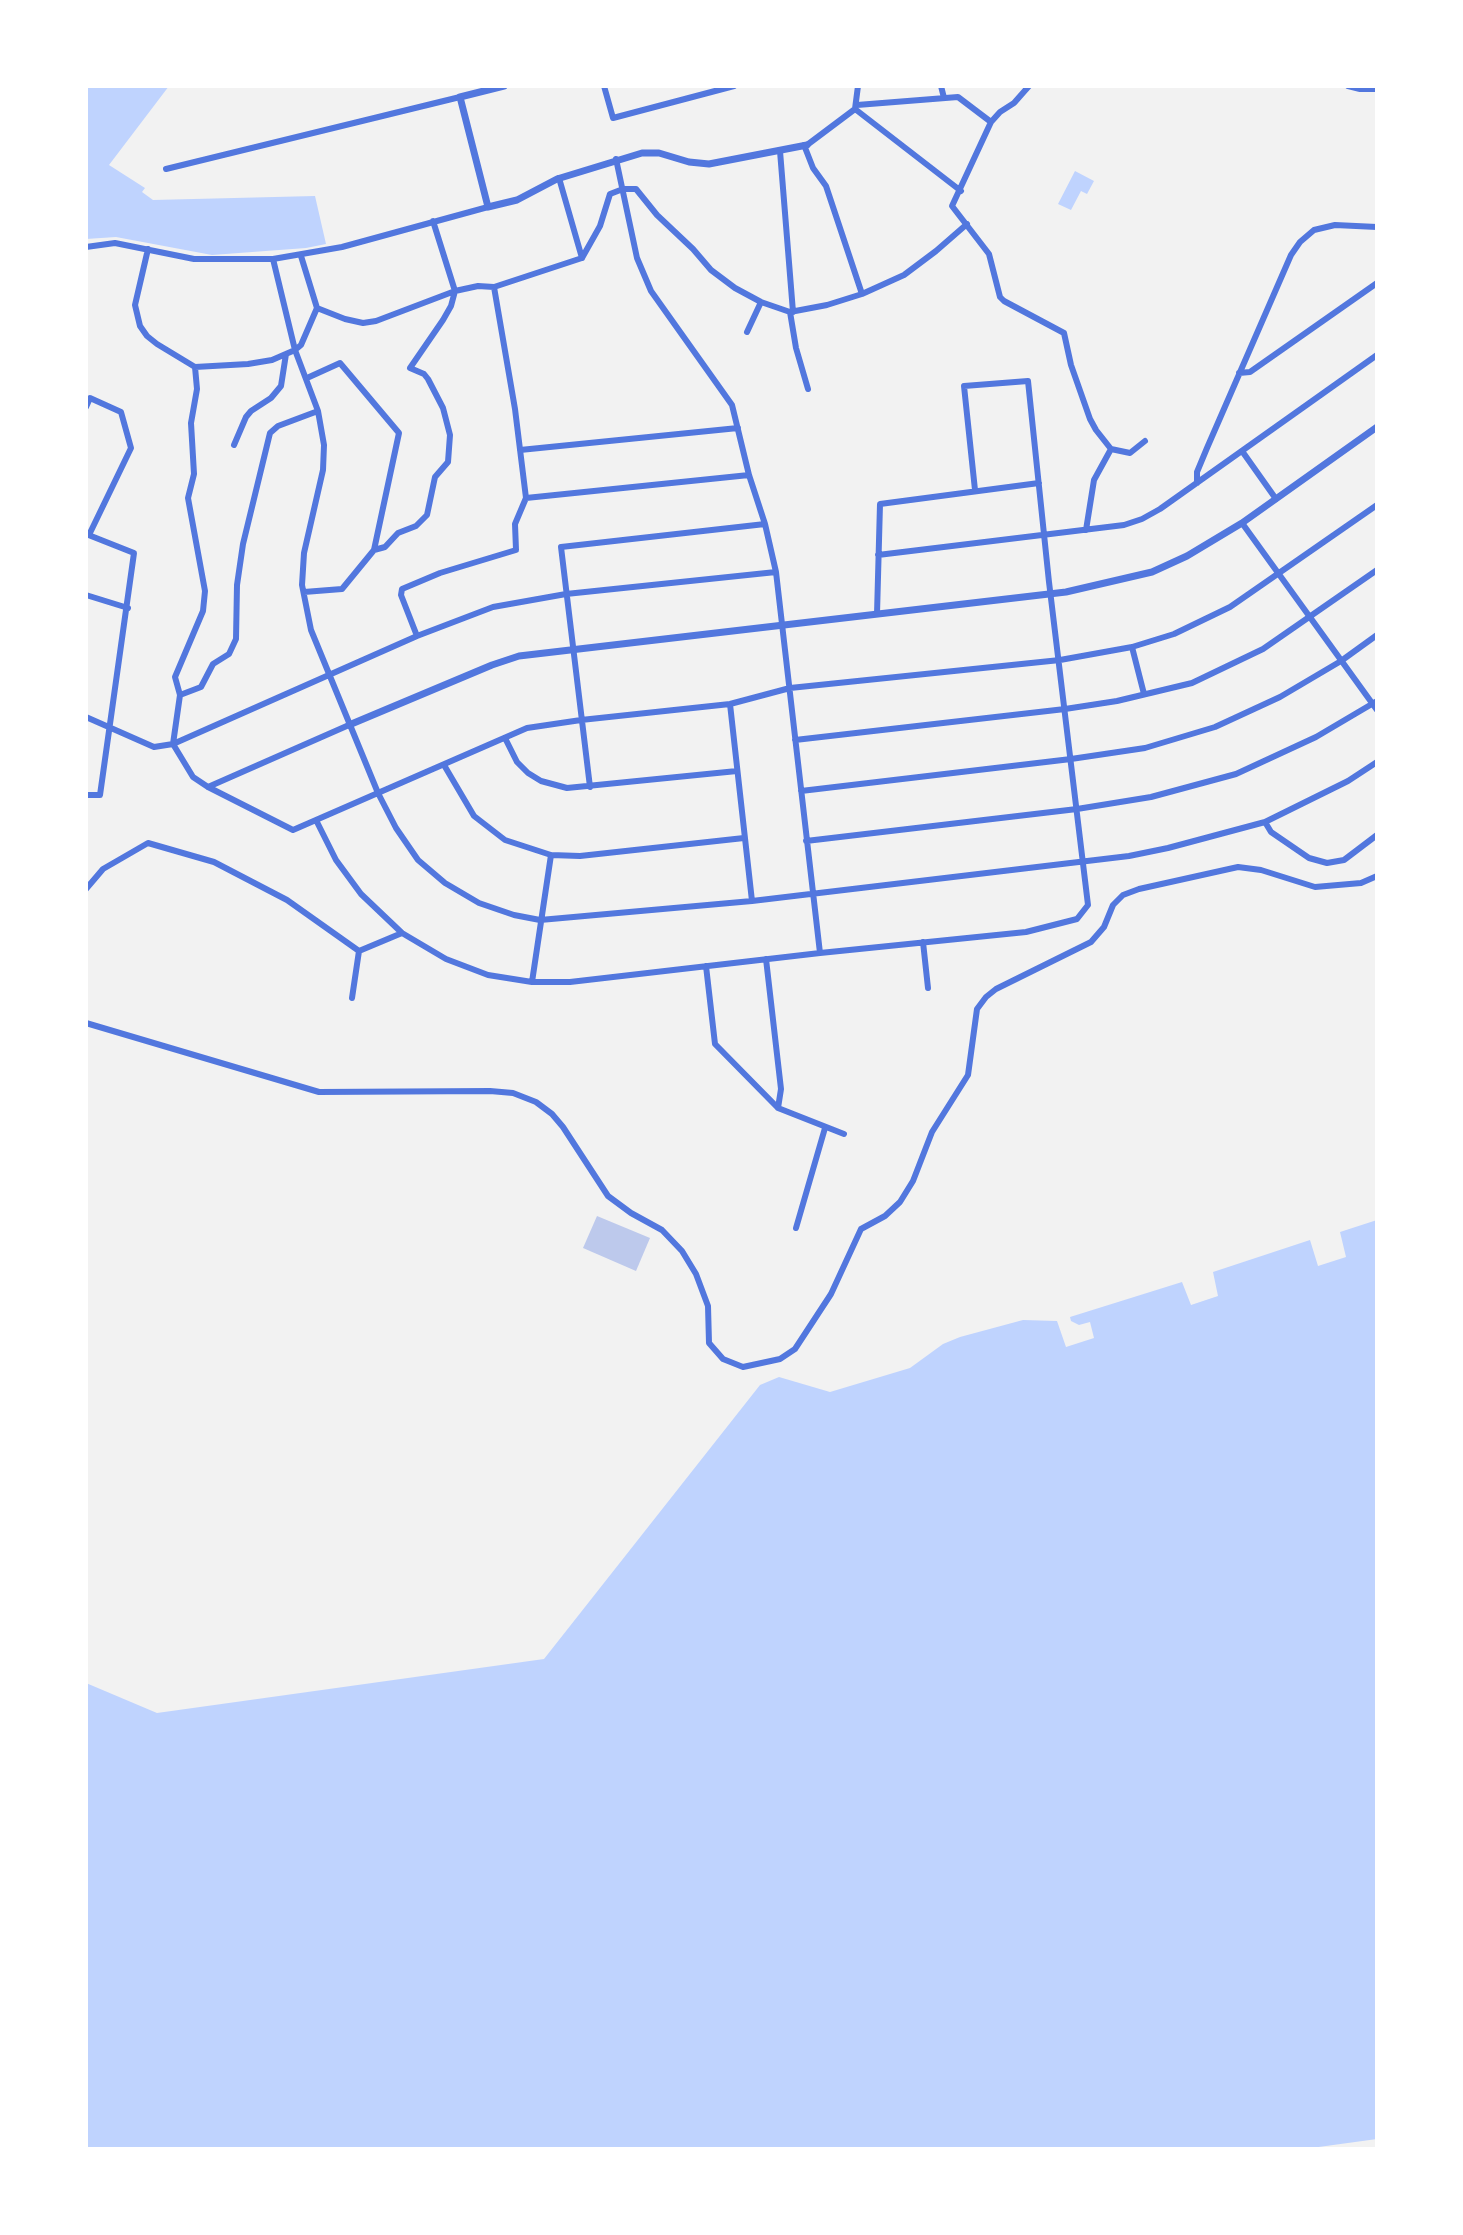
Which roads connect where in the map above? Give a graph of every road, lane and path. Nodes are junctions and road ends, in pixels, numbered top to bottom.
1 (505, 86) edge
2 (604, 86) edge
3 (734, 86) edge
4 (858, 86) edge
5 (942, 86) edge
6 (1028, 86) edge
7 (1348, 86) edge
8 (1377, 89) edge
9 (460, 97) junction
10 (944, 98) junction
11 (856, 107) junction
12 (991, 122) junction
13 (805, 145) junction
14 (780, 151) junction
15 (616, 159) junction
16 (166, 169) dead end
17 (559, 178) junction
18 (623, 189) junction
19 (961, 191) junction
20 (488, 208) junction
21 (433, 221) junction
22 (967, 224) junction
23 (1377, 227) edge
24 (86, 247) edge
25 (148, 248) junction
26 (301, 256) junction
27 (582, 258) junction
28 (273, 259) junction
29 (1377, 283) edge
30 (494, 287) junction
31 (455, 290) junction
32 (862, 294) junction
33 (761, 302) junction
34 (317, 308) junction
35 (792, 312) junction
36 (747, 332) dead end
37 (295, 350) junction
38 (286, 354) junction
39 (1376, 358) edge
40 (195, 367) junction
41 (1240, 373) junction
42 (306, 378) junction
43 (808, 389) dead end
44 (86, 407) edge
45 (318, 411) junction
46 (1377, 427) edge
47 (738, 428) junction
48 (1145, 441) dead end
49 (234, 445) dead end
50 (1111, 449) junction
51 (520, 450) junction
52 (1242, 451) junction
53 (749, 475) junction
54 (1039, 483) junction
55 (1197, 483) junction
56 (975, 490) junction
57 (526, 498) junction
58 (1276, 499) junction
59 (1377, 505) edge
60 (1242, 523) junction
61 (765, 524) junction
62 (1086, 530) junction
63 (1045, 534) junction
64 (88, 535) edge
65 (374, 550) junction
66 (878, 555) junction
67 (1377, 569) edge
68 (776, 572) junction
69 (1280, 574) junction
70 (304, 592) junction
71 (86, 594) edge
72 (566, 594) junction
73 (1051, 594) junction
74 (128, 608) junction
75 (877, 614) junction
76 (1309, 618) junction
77 (782, 625) junction
78 (1377, 635) edge
79 (417, 636) junction
80 (1132, 647) junction
81 (572, 649) junction
82 (1060, 660) junction
83 (1341, 661) junction
84 (329, 675) junction
85 (790, 688) junction
86 (1144, 694) junction
87 (180, 695) junction
88 (730, 704) junction
89 (1376, 705) edge
90 (1065, 709) junction
91 (86, 716) edge
92 (581, 720) junction
93 (349, 725) junction
94 (110, 728) junction
95 (505, 738) junction
96 (795, 740) junction
97 (173, 744) junction
98 (1071, 759) junction
99 (1377, 762) edge
100 (444, 765) junction
101 (737, 771) junction
102 (208, 787) junction
103 (590, 787) junction
104 (801, 791) junction
105 (378, 793) junction
106 (86, 795) edge
107 (1077, 809) junction
108 (316, 820) junction
109 (1265, 822) junction
110 (1377, 835) edge
111 (744, 838) junction
112 (806, 841) junction
113 (551, 855) junction
114 (1082, 862) junction
115 (1377, 876) edge
116 (86, 889) edge
117 (813, 893) junction
118 (752, 901) junction
119 (540, 920) junction
120 (401, 933) junction
121 (923, 942) junction
122 (359, 951) junction
123 (820, 953) junction
124 (766, 959) junction
125 (706, 966) junction
126 (532, 982) junction
127 (928, 988) dead end
128 (352, 998) dead end
129 (86, 1023) edge
130 (778, 1108) junction
131 (825, 1128) junction
132 (844, 1134) dead end
133 (796, 1228) dead end

1 - 9 street
2 - 3 street
4 - 11 street
5 - 10 street
6 - 12 street
7 - 8 street
9 - 16 street
9 - 20 street
10 - 11 street
10 - 12 street
11 - 13 street
11 - 19 street
12 - 19 street
13 - 14 street
13 - 32 street
14 - 15 street
14 - 35 street
15 - 17 street
15 - 18 street
17 - 20 street
17 - 27 street
18 - 27 street
18 - 33 street
18 - 47 street
19 - 22 street
20 - 21 street
21 - 26 street
21 - 31 street
22 - 32 street
22 - 50 street
23 - 41 street
24 - 25 street
25 - 28 street
25 - 40 street
26 - 28 street
26 - 34 street
27 - 30 street
28 - 37 street
29 - 41 street
30 - 31 street
30 - 51 street
31 - 34 street
31 - 65 street
32 - 35 street
33 - 35 street
33 - 36 street
34 - 37 street
35 - 43 street
37 - 38 street
37 - 42 street
38 - 40 street
38 - 49 street
39 - 52 street
40 - 87 street
41 - 55 street
42 - 45 street
42 - 65 street
44 - 64 street
45 - 70 street
45 - 87 street
46 - 58 street
47 - 51 street
47 - 53 street
48 - 50 street
50 - 62 street
51 - 57 street
52 - 55 street
52 - 58 street
53 - 57 street
53 - 61 street
54 - 56 street
54 - 56 street
54 - 63 street
55 - 62 street
56 - 66 street
57 - 79 street
58 - 60 street
59 - 69 street
60 - 69 street
60 - 73 street
61 - 68 street
61 - 72 street
62 - 63 street
63 - 66 street
63 - 73 street
64 - 74 street
65 - 70 street
66 - 75 street
67 - 76 street
68 - 72 street
68 - 77 street
69 - 76 street
69 - 80 street
70 - 84 street
71 - 74 street
72 - 79 street
72 - 81 street
73 - 75 street
73 - 82 street
74 - 94 street
75 - 77 street
76 - 83 street
76 - 86 street
77 - 81 street
77 - 85 street
78 - 83 street
79 - 84 street
80 - 82 street
80 - 86 street
81 - 92 street
81 - 93 street
82 - 85 street
82 - 90 street
83 - 89 street
83 - 98 street
84 - 93 street
84 - 97 street
85 - 88 street
85 - 96 street
86 - 90 street
87 - 97 street
88 - 92 street
88 - 101 street
89 - 107 street
90 - 96 street
90 - 98 street
91 - 94 street
92 - 95 street
92 - 103 street
93 - 102 street
93 - 105 street
94 - 97 street
94 - 106 street
95 - 100 street
95 - 103 street
96 - 104 street
97 - 102 street
98 - 104 street
98 - 107 street
99 - 109 street
100 - 105 street
100 - 113 street
101 - 103 street
101 - 111 street
102 - 108 street
104 - 112 street
105 - 108 street
105 - 119 street
107 - 112 street
107 - 114 street
108 - 120 street
109 - 110 street
109 - 114 street
111 - 113 street
111 - 118 street
112 - 117 street
113 - 119 street
114 - 117 street
114 - 121 street
115 - 129 street
116 - 122 street
117 - 118 street
117 - 123 street
118 - 119 street
119 - 126 street
120 - 122 street
120 - 126 street
121 - 123 street
121 - 127 street
122 - 128 street
123 - 124 street
124 - 125 street
124 - 130 street
125 - 126 street
125 - 130 street
130 - 131 street
131 - 132 street
131 - 133 street

